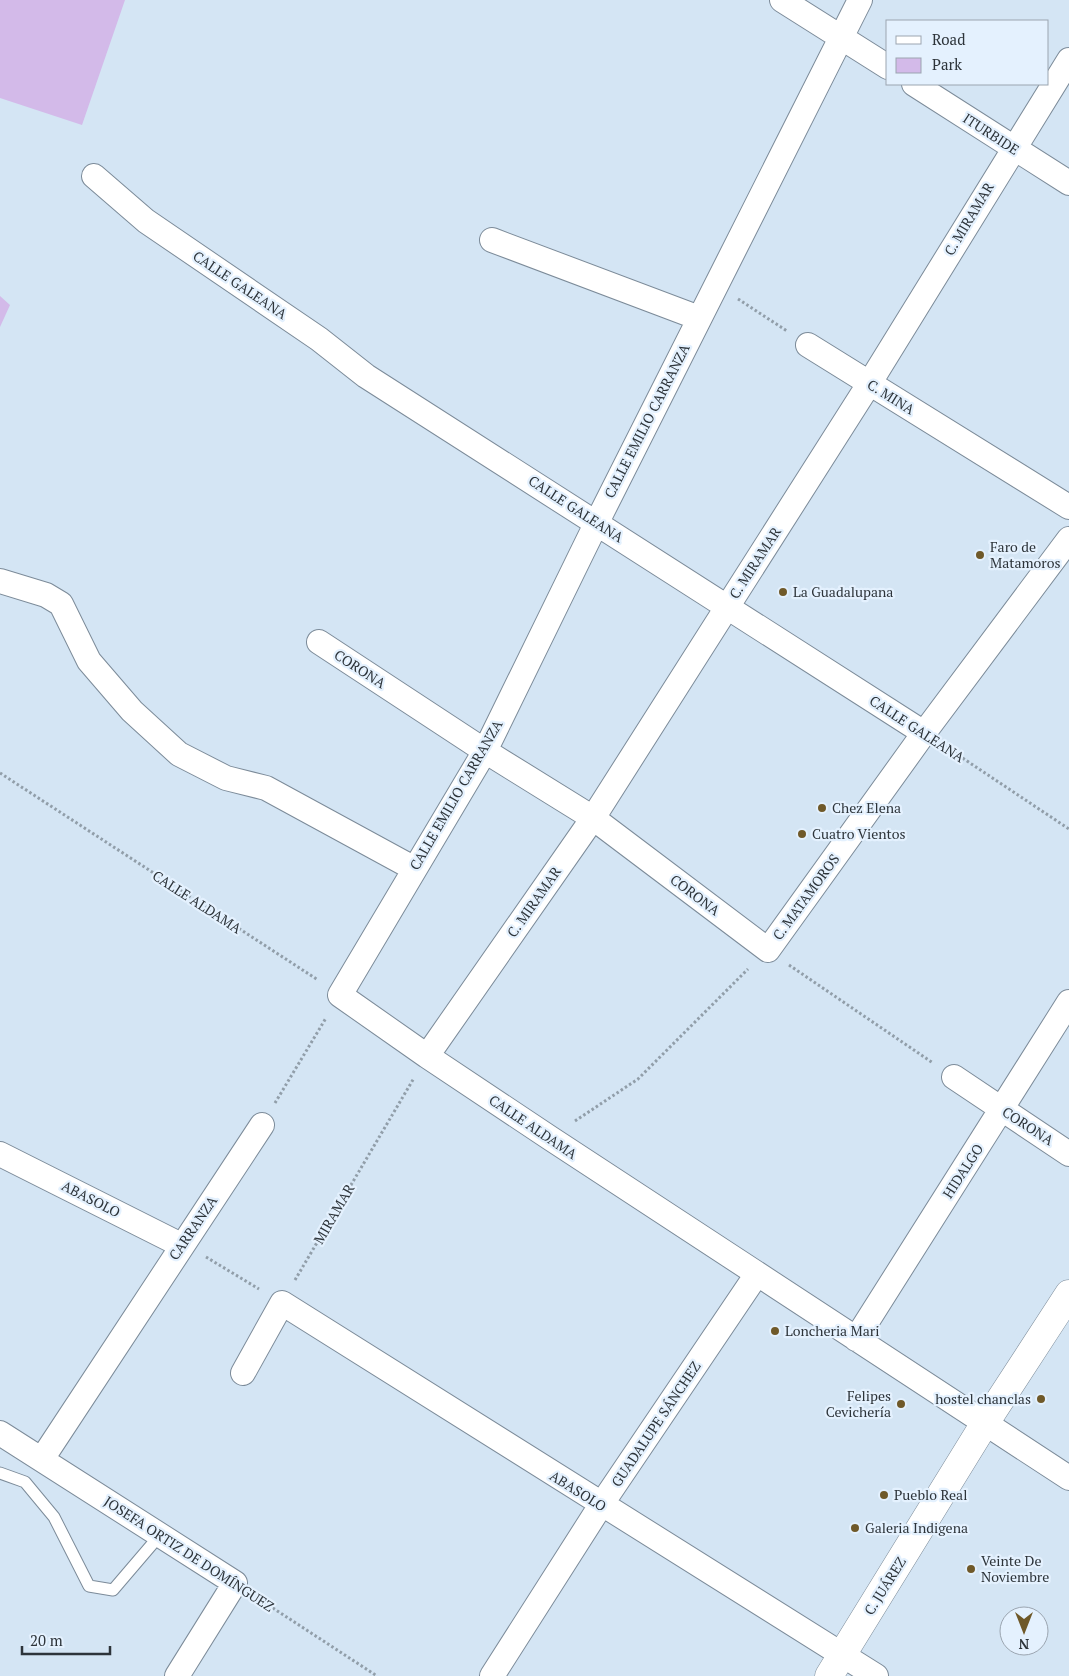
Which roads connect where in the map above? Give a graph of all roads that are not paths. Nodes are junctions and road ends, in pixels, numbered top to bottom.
1 (782, 0) edge
2 (860, 0) edge
3 (841, 36) junction
4 (1069, 60) edge
5 (886, 65) edge
6 (916, 85) edge
7 (1013, 148) junction
8 (94, 176) dead end
9 (1069, 183) edge
10 (492, 240) dead end
11 (699, 318) junction
12 (808, 345) road end
13 (869, 384) junction
14 (1069, 507) edge
15 (597, 522) junction
16 (1069, 539) edge
17 (0, 581) edge
18 (726, 607) junction
19 (319, 642) dead end
20 (924, 733) junction
21 (485, 751) junction
22 (592, 818) junction
23 (413, 868) junction
24 (768, 950) joint
25 (340, 995) joint
26 (1069, 1002) edge
27 (427, 1056) junction
28 (954, 1077) road end
29 (1003, 1110) junction
30 (262, 1125) road end
31 (0, 1154) edge
32 (1069, 1154) edge
33 (181, 1245) junction
34 (757, 1274) junction
35 (1069, 1294) edge
36 (856, 1339) junction
37 (243, 1373) dead end
38 (985, 1423) junction
39 (0, 1434) edge
40 (42, 1459) junction
41 (0, 1473) edge
42 (1069, 1478) edge
43 (601, 1505) junction
44 (160, 1536) junction
45 (836, 1666) edge
46 (177, 1676) edge
47 (492, 1676) edge
48 (876, 1676) edge

1 - 3 street
2 - 3 street, CALLE EMILIO CARRANZA
3 - 5 street
3 - 11 street, CALLE EMILIO CARRANZA
4 - 7 street, C. MIRAMAR
6 - 7 street, ITURBIDE
7 - 9 street, ITURBIDE
7 - 13 street, C. MIRAMAR
8 - 15 street, CALLE GALEANA
10 - 11 street
11 - 15 street, CALLE EMILIO CARRANZA
12 - 13 street, C. MINA
13 - 14 street, C. MINA
13 - 18 street, C. MIRAMAR
15 - 18 street, CALLE GALEANA
15 - 21 street, CALLE EMILIO CARRANZA
16 - 20 street, C. MATAMOROS
17 - 23 street
18 - 20 street, CALLE GALEANA
18 - 22 street, C. MIRAMAR
19 - 21 street, CORONA
20 - 24 street, C. MATAMOROS
21 - 22 street, CORONA
21 - 23 street, CALLE EMILIO CARRANZA
22 - 24 street, CORONA
22 - 27 street, C. MIRAMAR
23 - 25 street, CALLE EMILIO CARRANZA
25 - 27 street, CALLE ALDAMA
26 - 29 street, HIDALGO
27 - 34 street, CALLE ALDAMA
28 - 29 street, CORONA
29 - 32 street, CORONA
29 - 36 street, HIDALGO
30 - 33 street, CARRANZA
31 - 33 street, ABASOLO
33 - 40 street, CARRANZA
34 - 36 street, CALLE ALDAMA
34 - 43 street, GUADALUPE SÁNCHEZ
35 - 38 main road, C. JUÁREZ
36 - 38 street, CALLE ALDAMA
37 - 43 street, ABASOLO
38 - 42 street, CALLE ALDAMA
38 - 45 main road, C. JUÁREZ
39 - 40 street, JOSEFA ORTIZ DE DOMÍNGUEZ
40 - 44 street, JOSEFA ORTIZ DE DOMÍNGUEZ
41 - 44 lane
43 - 45 street, ABASOLO
43 - 47 street, GUADALUPE SÁNCHEZ
44 - 46 street, JOSEFA ORTIZ DE DOMÍNGUEZ
45 - 48 street, ABASOLO

